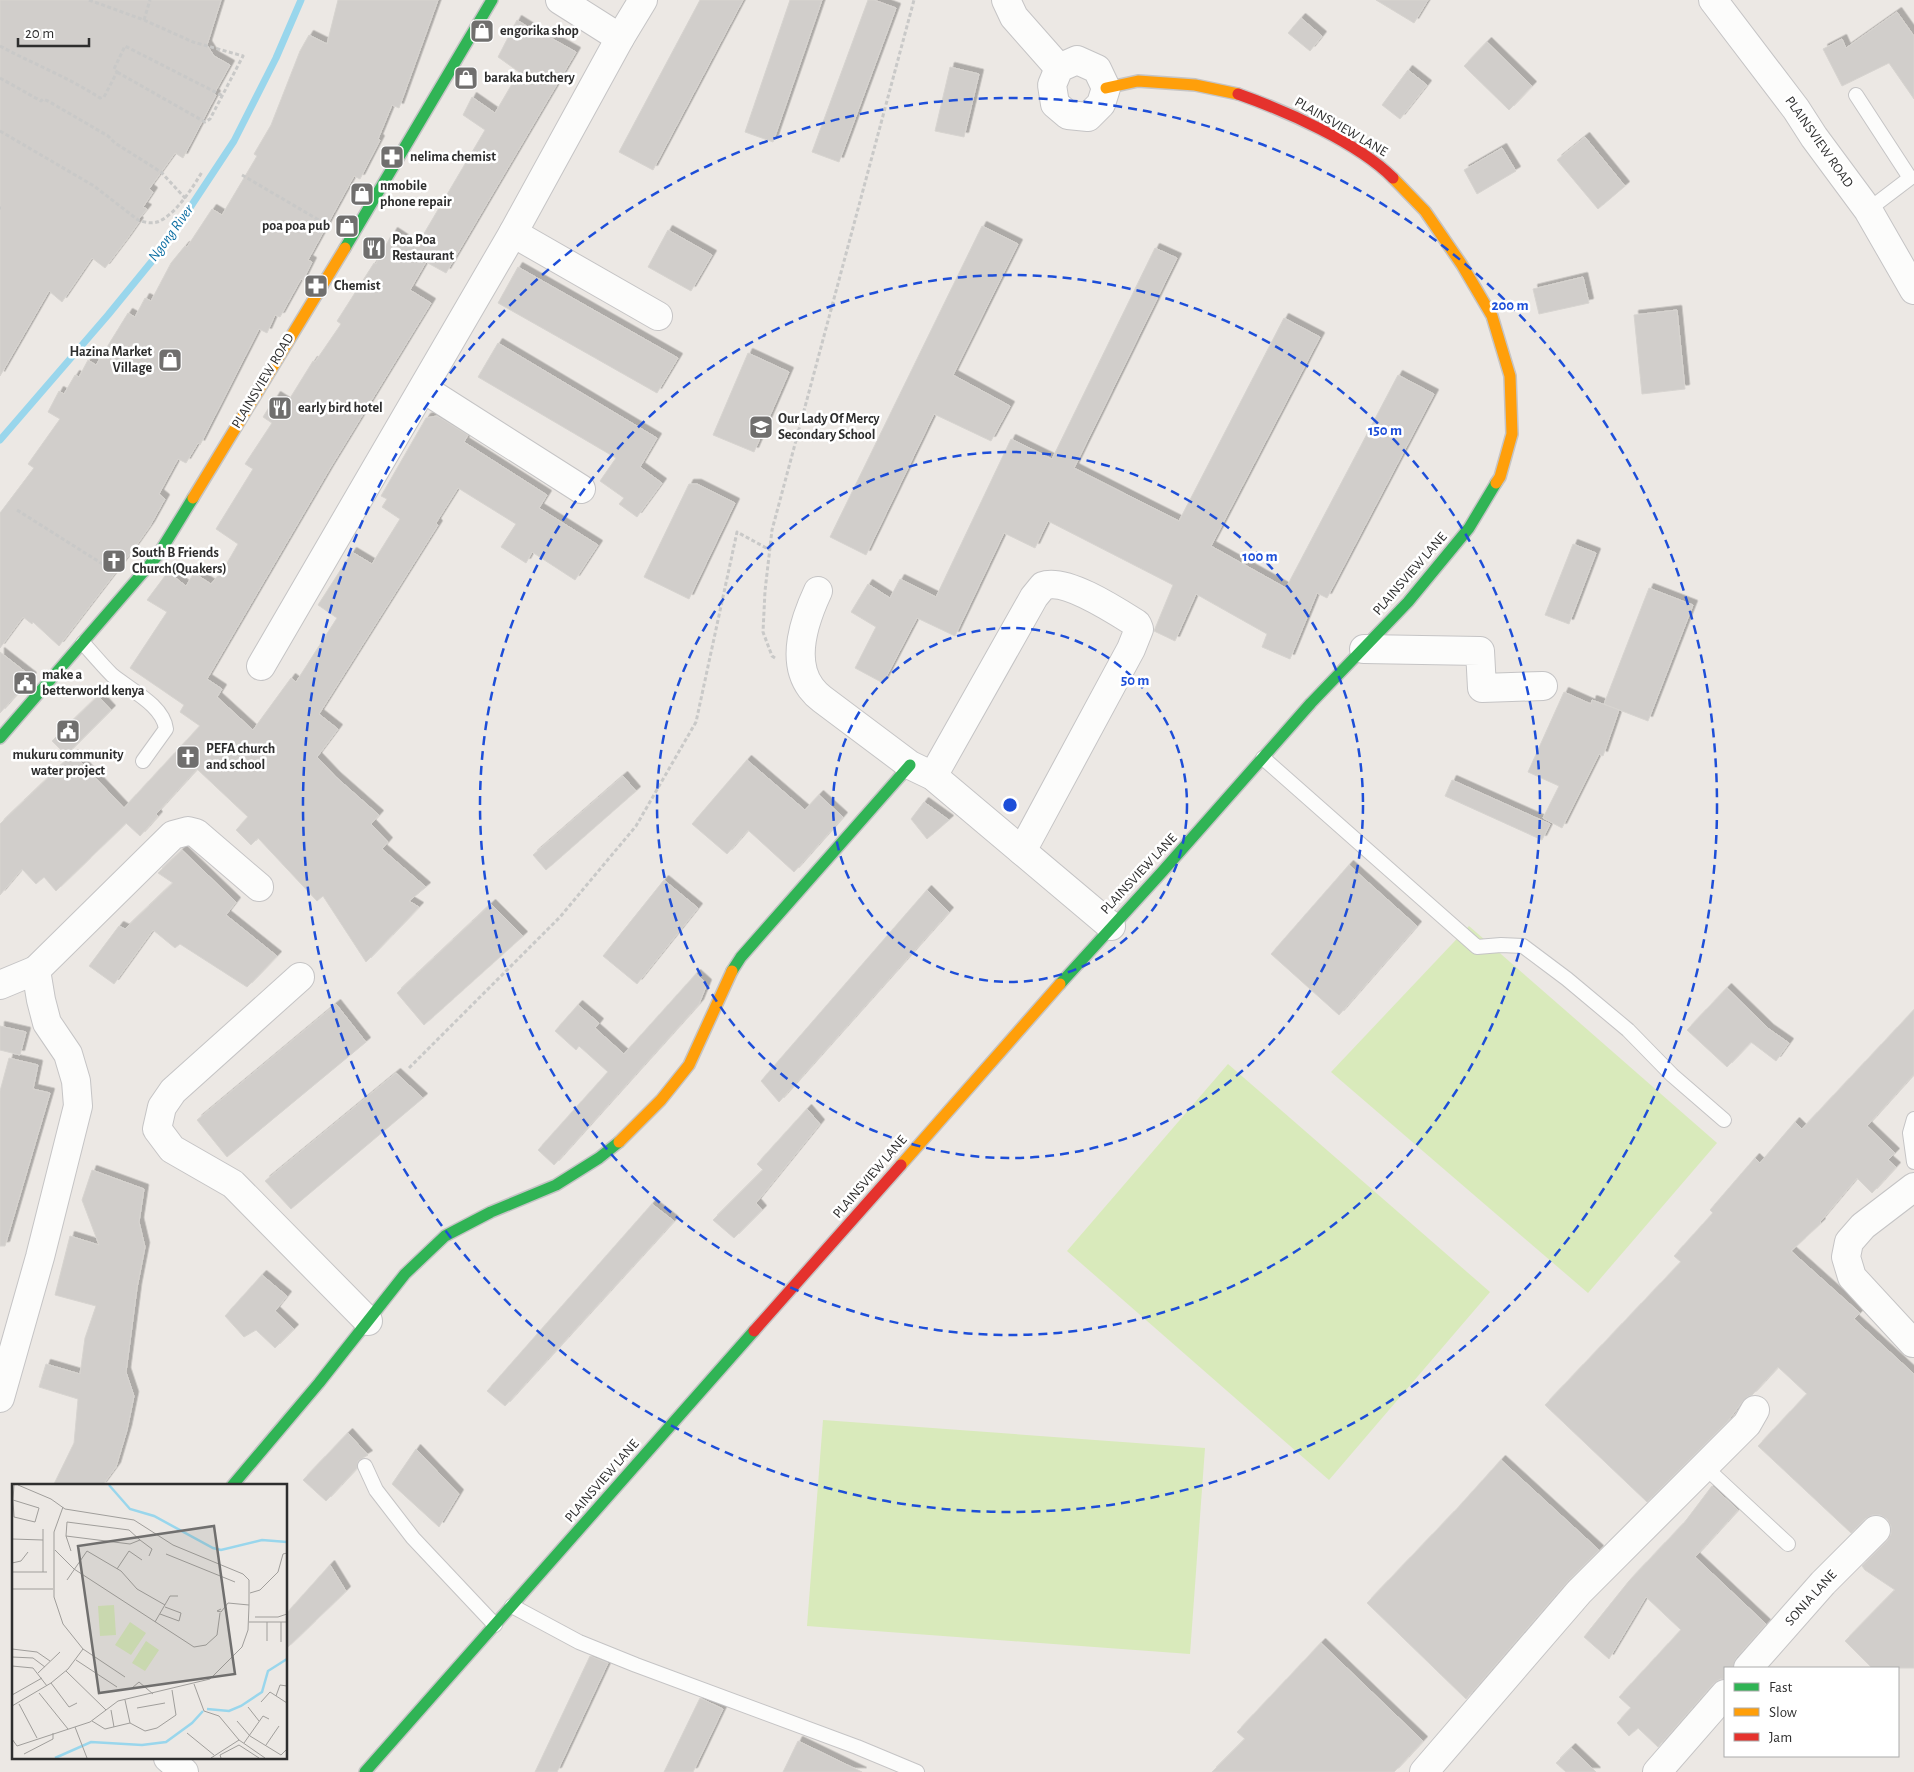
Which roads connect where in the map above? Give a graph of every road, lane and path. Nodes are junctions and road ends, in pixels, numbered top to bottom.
1 (89, 0) edge
2 (150, 0) edge
3 (492, 0) edge
4 (560, 0) edge
5 (643, 0) edge
6 (914, 0) edge
7 (1006, 0) edge
8 (1713, 0) edge
9 (144, 20) junction
10 (620, 38) junction
11 (0, 46) edge
12 (1060, 68) junction
13 (118, 72) junction
14 (0, 78) edge
15 (1106, 88) junction
16 (1856, 95) dead end
17 (223, 96) junction
18 (0, 130) edge
19 (202, 172) dead end
20 (242, 175) dead end
21 (1912, 181) edge
22 (186, 199) junction
23 (1868, 210) junction
24 (513, 233) junction
25 (352, 237) junction
26 (1914, 290) edge
27 (658, 316) dead end
28 (424, 389) junction
29 (581, 489) dead end
30 (17, 510) dead end
31 (770, 550) junction
32 (134, 583) junction
33 (818, 591) dead end
34 (83, 643) junction
35 (1364, 649) junction
36 (779, 662) dead end
37 (261, 666) dead end
38 (1543, 686) dead end
39 (0, 738) edge
40 (1263, 758) junction
41 (143, 761) dead end
42 (921, 771) junction
43 (1022, 851) junction
44 (259, 887) dead end
45 (1110, 926) junction
46 (36, 970) junction
47 (300, 977) dead end
48 (0, 985) edge
49 (408, 1068) dead end
50 (1914, 1119) edge
51 (1724, 1120) dead end
52 (1914, 1162) edge
53 (1914, 1187) edge
54 (368, 1321) junction
55 (1913, 1343) edge
56 (0, 1398) edge
57 (1755, 1410) dead end
58 (365, 1466) dead end
59 (1705, 1467) junction
60 (234, 1484) edge
61 (1876, 1530) dead end
62 (1788, 1544) dead end
63 (512, 1606) junction
64 (495, 1625) junction
65 (1749, 1667) edge
66 (1724, 1695) edge
67 (170, 1760) edge
68 (184, 1772) edge
69 (365, 1772) edge
70 (917, 1772) edge
71 (1424, 1772) edge
72 (1657, 1772) edge

1 - 9 path
2 - 9 path
3 - 25 street, PLAINSVIEW ROAD
4 - 10 street
5 - 10 street
6 - 31 path
7 - 12 street
8 - 23 street, PLAINSVIEW ROAD
9 - 17 path
10 - 24 street
11 - 13 path
12 - 15 street
12 - 15 street
13 - 17 path
13 - 17 path
14 - 22 path
15 - 35 street, PLAINSVIEW LANE
16 - 21 lane
18 - 22 path
19 - 22 path
20 - 25 path
21 - 23 lane
23 - 26 street, PLAINSVIEW ROAD
24 - 27 street
24 - 28 street
25 - 32 street, PLAINSVIEW ROAD
28 - 29 street
28 - 37 street
30 - 32 path
31 - 36 path
31 - 49 path
32 - 34 street, PLAINSVIEW ROAD
33 - 42 street
34 - 39 street, PLAINSVIEW ROAD
34 - 41 lane
35 - 38 street
35 - 40 street, PLAINSVIEW LANE
40 - 45 street, PLAINSVIEW LANE
40 - 51 lane
42 - 43 street
42 - 43 street
42 - 54 street
43 - 45 street
44 - 46 street
45 - 63 street, PLAINSVIEW LANE
46 - 48 street
46 - 56 street
47 - 54 street
50 - 52 lane
53 - 55 street
54 - 60 street
57 - 59 street
58 - 64 lane
59 - 62 lane
59 - 71 street
61 - 65 street, SONIA LANE
63 - 64 street, PLAINSVIEW LANE
63 - 70 lane
64 - 69 street, PLAINSVIEW LANE
66 - 72 street
67 - 68 street

